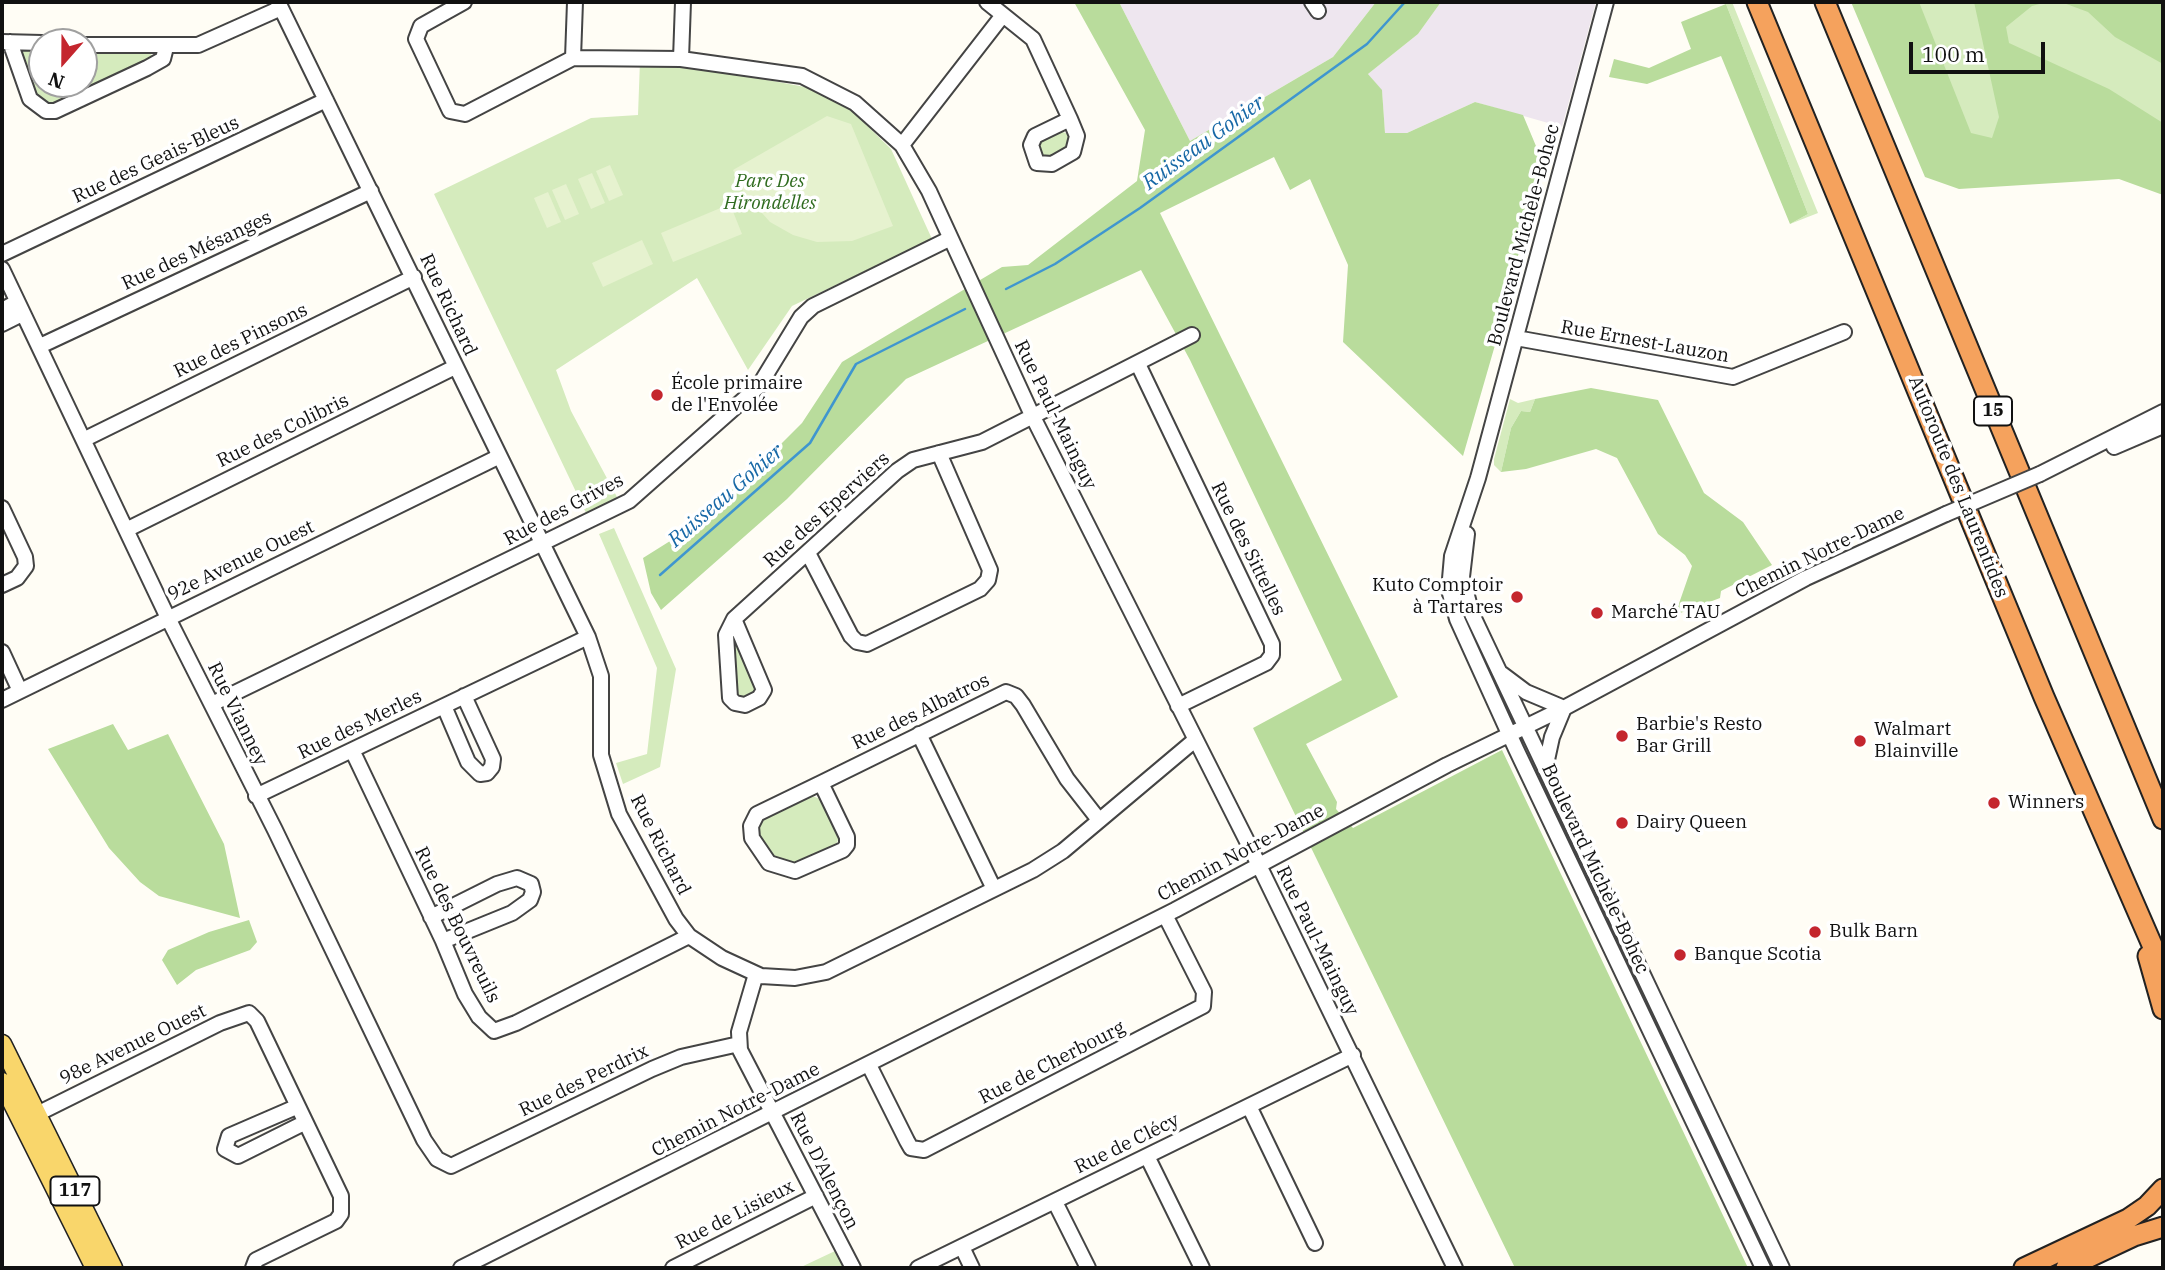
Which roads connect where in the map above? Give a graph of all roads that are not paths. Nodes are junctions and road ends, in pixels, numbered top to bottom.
1 (464, 2) edge
2 (575, 2) edge
3 (683, 2) edge
4 (987, 2) edge
5 (1606, 2) edge
6 (1757, 2) edge
7 (1825, 2) edge
8 (279, 5) edge
9 (1003, 15) junction
10 (6, 42) edge
11 (28, 43) edge
12 (98, 45) edge
13 (166, 47) junction
14 (573, 58) junction
15 (681, 59) junction
16 (326, 100) junction
17 (1070, 119) dead end
18 (902, 145) junction
19 (370, 191) junction
20 (950, 239) junction
21 (2, 254) edge
22 (2, 269) edge
23 (414, 277) junction
24 (20, 308) junction
25 (2, 310) edge
26 (2, 324) edge
27 (1844, 332) dead end
28 (1192, 335) dead end
29 (1516, 338) junction
30 (40, 346) junction
31 (1138, 364) junction
32 (455, 367) junction
33 (2163, 412) edge
34 (1032, 415) junction
35 (2163, 426) edge
36 (85, 439) junction
37 (939, 453) junction
38 (498, 457) junction
39 (2040, 474) junction
40 (1478, 478) junction
41 (2, 508) edge
42 (128, 530) junction
43 (543, 544) junction
44 (808, 553) junction
45 (2, 585) edge
46 (169, 618) junction
47 (734, 619) junction
48 (588, 637) junction
49 (2, 653) edge
50 (1498, 671) junction
51 (20, 691) junction
52 (464, 696) junction
53 (2, 700) edge
54 (212, 704) junction
55 (444, 706) junction
56 (1178, 706) junction
57 (1564, 708) junction
58 (1524, 727) junction
59 (919, 734) junction
60 (1511, 734) junction
61 (1195, 740) junction
62 (352, 750) junction
63 (1545, 769) junction
64 (821, 783) junction
65 (256, 796) junction
66 (2163, 819) edge
67 (1100, 820) junction
68 (1259, 866) junction
69 (994, 889) junction
70 (1166, 915) junction
71 (2137, 915) junction
72 (431, 917) junction
73 (689, 936) junction
74 (443, 941) junction
75 (2163, 970) edge
76 (756, 974) junction
77 (2163, 1009) edge
78 (2, 1044) edge
79 (739, 1044) junction
80 (1353, 1055) junction
81 (869, 1065) junction
82 (2, 1082) edge
83 (1249, 1105) junction
84 (296, 1107) junction
85 (772, 1113) junction
86 (29, 1118) junction
87 (304, 1124) junction
88 (1147, 1156) junction
89 (451, 1166) joint
90 (2163, 1189) edge
91 (816, 1196) junction
92 (1055, 1202) junction
93 (2163, 1227) edge
94 (1315, 1243) dead end
95 (962, 1247) junction
96 (95, 1268) edge
97 (113, 1268) edge
98 (253, 1268) edge
99 (461, 1268) edge
100 (673, 1268) edge
101 (853, 1268) edge
102 (918, 1268) edge
103 (972, 1268) edge
104 (1088, 1268) edge
105 (1202, 1268) edge
106 (1455, 1268) edge
107 (1763, 1268) edge
108 (1782, 1268) edge
109 (2024, 1268) edge
110 (2066, 1268) edge

1 - 14 street, Rue Paul-Mainguy
2 - 14 street
3 - 15 street
4 - 9 street
5 - 29 street, Boulevard Michèle-Bohec
6 - 71 highway, Autoroute des Laurentides
7 - 66 highway, 15
8 - 13 street
8 - 16 street, Rue Richard
9 - 17 street
9 - 18 street
10 - 11 street
10 - 13 street
12 - 13 street
14 - 15 street, Rue Paul-Mainguy
15 - 18 street, Rue Paul-Mainguy
16 - 19 street, Rue Richard
16 - 21 street, Rue des Geais-Bleus
18 - 20 street, Rue Paul-Mainguy
19 - 23 street, Rue Richard
19 - 30 street, Rue des Mésanges
20 - 34 street, Rue Paul-Mainguy
20 - 43 street, Rue des Grives
22 - 24 street, Rue Vianney
23 - 32 street, Rue Richard
23 - 36 street, Rue des Pinsons
24 - 25 street
24 - 26 street
24 - 30 street, Rue Vianney
27 - 29 street, Rue Ernest-Lauzon
28 - 31 street, Rue des Eperviers
29 - 40 street, Boulevard Michèle-Bohec
30 - 36 street, Rue Vianney
31 - 34 street, Rue des Eperviers
31 - 56 street, Rue des Sittelles
32 - 38 street, Rue Richard
32 - 42 street, Rue des Colibris
33 - 39 street, Chemin Notre-Dame
34 - 37 street, Rue des Eperviers
34 - 56 street, Rue Paul-Mainguy
35 - 39 street, Chemin Notre-Dame
36 - 42 street, Rue Vianney
37 - 44 street, Rue des Eperviers
37 - 44 street
38 - 43 street, Rue Richard
38 - 46 street, 92e Avenue Ouest
39 - 57 street, Chemin Notre-Dame, bridge
40 - 50 street, Boulevard Michèle-Bohec
40 - 60 street, Boulevard Michèle-Bohec
41 - 45 street
42 - 46 street, Rue Vianney
43 - 48 street, Rue Richard
43 - 54 street, Rue des Grives
44 - 47 street, Rue des Eperviers
46 - 51 street, 92e Avenue Ouest
46 - 54 street, Rue Vianney
47 - 47 street
48 - 52 street, Rue des Merles
48 - 73 street, Rue Richard
49 - 51 street
50 - 57 street
50 - 58 street, Boulevard Michèle-Bohec
51 - 53 street, 92e Avenue Ouest
52 - 55 street, Rue des Merles
52 - 55 street, Rue des Merles
54 - 65 street, Rue Vianney
55 - 62 street, Rue des Merles
56 - 61 street, Rue Paul-Mainguy
57 - 58 street, Chemin Notre-Dame
57 - 63 street
58 - 60 street, Chemin Notre-Dame
58 - 63 street, Boulevard Michèle-Bohec
59 - 64 street, Rue des Albatros
59 - 67 street, Rue des Albatros
59 - 69 street
60 - 68 street, Chemin Notre-Dame
60 - 107 street, Boulevard Michèle-Bohec
61 - 67 street, Rue Richard
61 - 68 street, Rue Paul-Mainguy
62 - 65 street, Rue des Merles
62 - 72 street, Rue des Bouvreuils
63 - 108 street, Boulevard Michèle-Bohec
64 - 64 street, Rue des Albatros
65 - 89 street, Rue Vianney
67 - 69 street, Rue Richard
68 - 70 street, Chemin Notre-Dame
68 - 80 street, Rue Paul-Mainguy
69 - 76 street, Rue Richard
70 - 81 street, Chemin Notre-Dame
70 - 81 street, Rue de Cherbourg
71 - 75 highway, Autoroute des Laurentides
71 - 77 highway
72 - 74 street, Rue des Bouvreuils
72 - 74 street
73 - 74 street, Rue des Bouvreuils
73 - 76 street, Rue Richard
76 - 79 street
78 - 86 main road, 117
79 - 85 street, Rue D'Alençon
79 - 89 street, Rue des Perdrix
80 - 83 street, Rue de Clécy
80 - 106 street, Rue Paul-Mainguy
81 - 85 street, Chemin Notre-Dame
82 - 86 main road, 117
83 - 88 street, Rue de Clécy
83 - 94 street
84 - 86 street, 98e Avenue Ouest
84 - 87 street
84 - 87 street
85 - 91 street, Rue D'Alençon
85 - 99 street, Chemin Notre-Dame
86 - 96 main road, 117
86 - 97 main road, 117
87 - 98 street
88 - 92 street, Rue de Clécy
88 - 105 street
90 - 109 highway
91 - 100 street, Rue de Lisieux
91 - 101 street, Rue D'Alençon
92 - 95 street, Rue de Clécy
92 - 104 street
93 - 110 highway
95 - 102 street, Rue de Clécy
95 - 103 street

